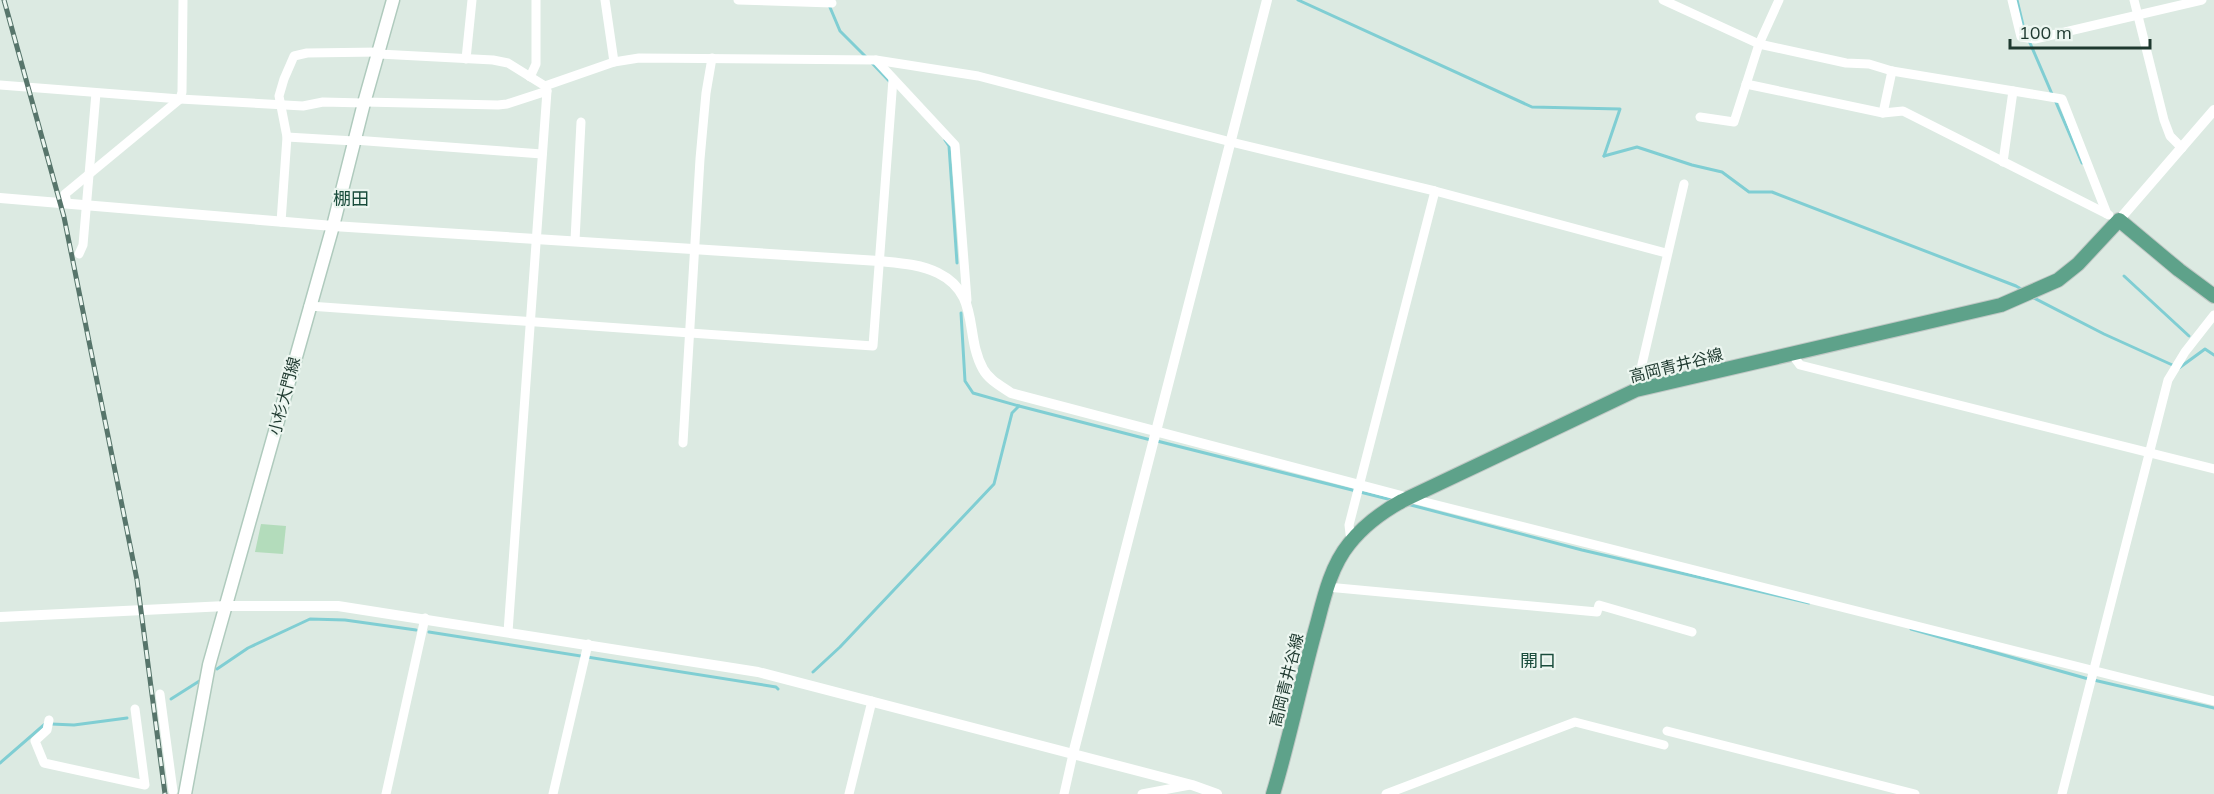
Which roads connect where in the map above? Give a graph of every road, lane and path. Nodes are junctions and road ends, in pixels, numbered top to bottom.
1 (183, 0) edge
2 (393, 0) edge
3 (472, 0) edge
4 (536, 0) edge
5 (605, 0) edge
6 (738, 0) edge
7 (1267, 0) edge
8 (1663, 0) edge
9 (1779, 0) edge
10 (2012, 0) edge
11 (2134, 0) edge
12 (2202, 0) edge
13 (832, 3) dead end
14 (2137, 14) junction
15 (1759, 44) junction
16 (379, 53) junction
17 (712, 58) junction
18 (466, 59) junction
19 (876, 60) junction
20 (614, 62) junction
21 (1892, 71) junction
22 (530, 77) junction
23 (893, 79) junction
24 (1746, 84) junction
25 (0, 85) edge
26 (546, 88) junction
27 (2013, 91) junction
28 (96, 93) junction
29 (180, 99) junction
30 (364, 102) junction
31 (280, 104) junction
32 (2214, 110) edge
33 (1883, 113) junction
34 (1700, 117) dead end
35 (582, 122) dead end
36 (287, 137) junction
37 (354, 141) junction
38 (1231, 142) junction
39 (2182, 148) junction
40 (542, 154) junction
41 (2003, 162) junction
42 (88, 176) junction
43 (1684, 184) dead end
44 (1435, 191) junction
45 (0, 198) edge
46 (67, 203) junction
47 (87, 206) junction
48 (2113, 217) junction
49 (281, 222) junction
50 (333, 226) junction
51 (536, 238) junction
52 (575, 240) junction
53 (695, 248) junction
54 (1666, 253) junction
55 (79, 254) dead end
56 (879, 261) junction
57 (2214, 296) edge
58 (966, 300) junction
59 (309, 306) junction
60 (2214, 315) edge
61 (529, 320) junction
62 (688, 332) junction
63 (1792, 354) junction
64 (1636, 390) junction
65 (1157, 431) junction
66 (682, 443) dead end
67 (2150, 452) junction
68 (2214, 469) edge
69 (1359, 484) junction
70 (1409, 498) junction
71 (1351, 542) junction
72 (1327, 587) junction
73 (226, 606) junction
74 (0, 617) edge
75 (424, 618) junction
76 (508, 632) junction
77 (1692, 632) dead end
78 (588, 644) junction
79 (2093, 671) junction
80 (160, 694) dead end
81 (872, 701) junction
82 (2214, 701) edge
83 (135, 709) dead end
84 (49, 720) dead end
85 (1667, 731) dead end
86 (1664, 745) dead end
87 (1073, 754) junction
88 (1192, 785) junction
89 (183, 793) edge
90 (386, 794) edge
91 (553, 794) edge
92 (849, 794) edge
93 (1064, 794) edge
94 (1143, 794) edge
95 (1217, 794) edge
96 (1273, 794) edge
97 (1386, 794) edge
98 (1915, 794) edge
99 (2062, 794) edge

1 - 29 street
2 - 16 main road, 小杉大門線
3 - 18 street
4 - 22 street
5 - 20 street
6 - 13 street
7 - 38 street
8 - 15 street
9 - 15 street
10 - 14 street
11 - 14 street
12 - 14 street
14 - 39 street
15 - 21 street
15 - 24 street
16 - 18 street
16 - 30 main road, 小杉大門線
16 - 31 street
17 - 19 street
17 - 20 street
17 - 53 street
18 - 22 street
19 - 23 street
19 - 38 street
20 - 26 street
21 - 27 street
21 - 33 street
22 - 26 street
23 - 56 street
23 - 58 street
24 - 33 street
24 - 34 street
25 - 28 street
26 - 30 street
26 - 40 street
27 - 41 street
27 - 48 street
28 - 29 street
28 - 42 street
29 - 31 street
29 - 42 street
30 - 31 street
30 - 37 main road, 小杉大門線
31 - 36 street
32 - 39 street
33 - 41 street
35 - 52 street
36 - 37 street
36 - 49 street
37 - 40 street
37 - 50 main road, 小杉大門線
38 - 44 street
38 - 65 street
39 - 48 street
40 - 51 street
41 - 48 street
42 - 46 street
42 - 47 street
43 - 54 street
44 - 54 street
44 - 69 street
45 - 46 street
46 - 47 street
47 - 49 street
47 - 55 street
48 - 57 main road
48 - 63 main road, 高岡青井谷線
49 - 50 street
50 - 51 street
50 - 59 main road, 小杉大門線
51 - 52 street
51 - 61 street
52 - 53 street
53 - 56 street
53 - 62 street
54 - 64 street
56 - 58 street
56 - 62 street
58 - 65 street
59 - 61 street
59 - 73 main road, 小杉大門線
60 - 67 street
61 - 62 street
61 - 76 street
62 - 66 street
63 - 64 main road, 高岡青井谷線
63 - 67 street
64 - 70 main road, 高岡青井谷線
65 - 69 street
65 - 87 street
67 - 68 street
67 - 79 street
69 - 70 street
69 - 71 street
70 - 71 main road, 高岡青井谷線
70 - 79 street
71 - 72 main road, 高岡青井谷線
72 - 77 street
72 - 96 main road, 高岡青井谷線
73 - 74 street
73 - 75 street
73 - 89 main road, 小杉大門線
75 - 76 street
75 - 90 street
76 - 78 street
78 - 81 street
78 - 91 street
79 - 82 street
79 - 99 street
80 - 89 street
81 - 87 street
81 - 92 street
83 - 84 street
85 - 98 street
86 - 97 street
87 - 88 street
87 - 93 street
88 - 94 street
88 - 95 street

